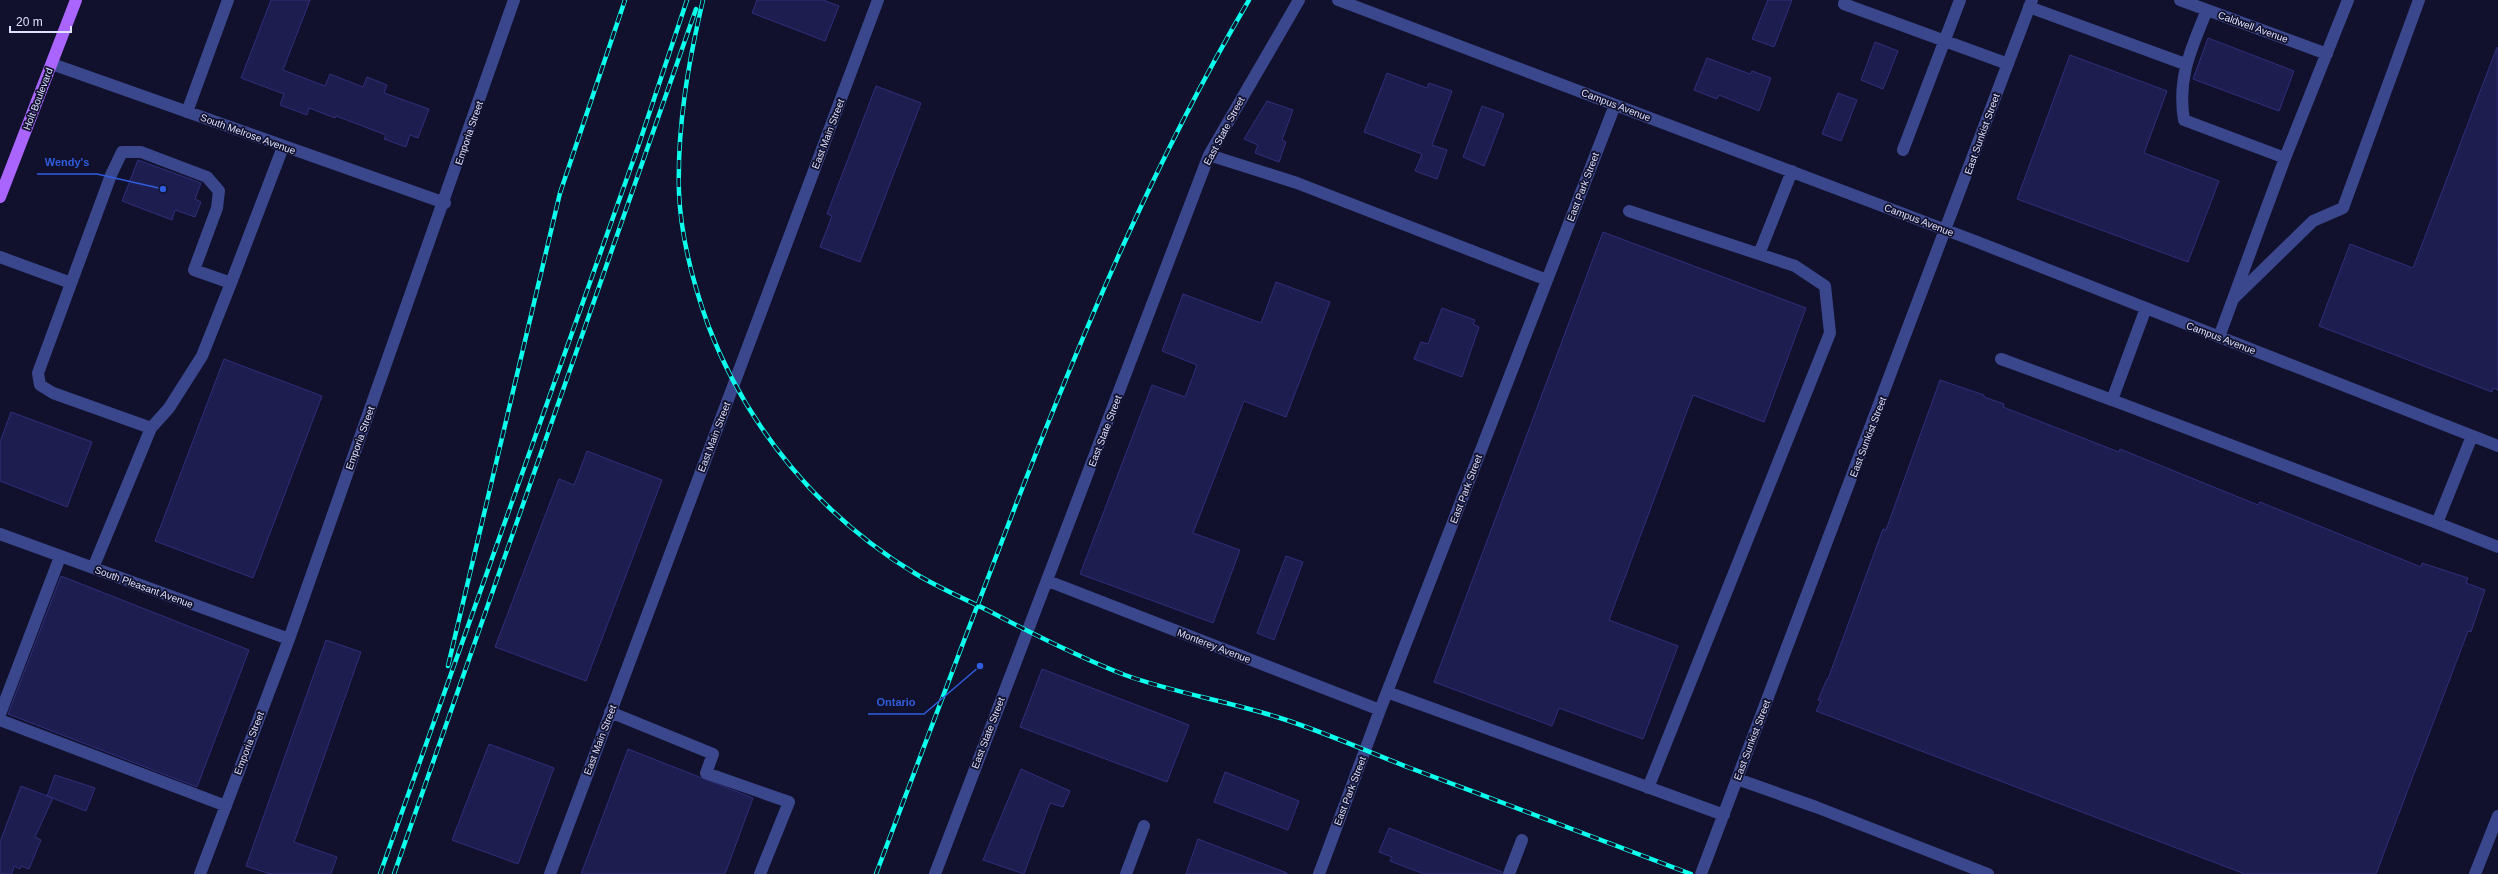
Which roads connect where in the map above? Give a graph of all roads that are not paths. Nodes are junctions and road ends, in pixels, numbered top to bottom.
1 (76, 0) edge
2 (228, 0) edge
3 (514, 0) edge
4 (1299, 0) edge
5 (1338, 0) edge
6 (1845, 0) edge
7 (1960, 0) edge
8 (2180, 0) edge
9 (2348, 0) edge
10 (2419, 0) edge
11 (874, 1) edge
12 (2031, 4) edge
13 (2207, 10) junction
14 (1945, 41) junction
15 (2327, 54) junction
16 (52, 64) junction
17 (2008, 64) junction
18 (2185, 64) junction
19 (1615, 105) junction
20 (187, 112) junction
21 (283, 147) junction
22 (1903, 150) dead end
23 (1209, 155) junction
24 (2285, 158) junction
25 (1792, 171) junction
26 (0, 197) edge
27 (444, 203) junction
28 (1629, 211) dead end
29 (1946, 230) junction
30 (1759, 254) junction
31 (0, 257) edge
32 (1547, 280) junction
33 (71, 283) junction
34 (231, 283) junction
35 (2233, 299) junction
36 (2146, 308) junction
37 (2219, 337) junction
38 (2001, 360) dead end
39 (2112, 400) junction
40 (151, 428) junction
41 (2472, 436) junction
42 (2498, 446) edge
43 (2437, 523) junction
44 (0, 534) edge
45 (2498, 547) edge
46 (60, 557) junction
47 (93, 568) junction
48 (1048, 581) junction
49 (289, 639) junction
50 (1387, 692) junction
51 (1380, 710) junction
52 (610, 712) junction
53 (0, 714) edge
54 (0, 720) edge
55 (1737, 779) junction
56 (1648, 788) junction
57 (226, 806) junction
58 (1724, 815) junction
59 (2498, 816) edge
60 (1144, 826) dead end
61 (1522, 840) dead end
62 (200, 874) edge
63 (550, 874) edge
64 (760, 874) edge
65 (935, 874) edge
66 (1126, 874) edge
67 (1319, 874) edge
68 (1509, 874) edge
69 (1701, 874) edge
70 (1988, 874) edge
71 (2475, 874) edge

1 - 16 main road, Holt Boulevard
2 - 20 street
3 - 27 street, Emporia Street
4 - 23 street, East State Street
5 - 19 street, Campus Avenue
6 - 14 street
7 - 14 street
8 - 13 street, Caldwell Avenue
9 - 15 street
10 - 35 street
11 - 52 street, East Main Street
12 - 17 street, East Sunkist Street
12 - 18 street
13 - 15 street, Caldwell Avenue
13 - 18 street
14 - 17 street
14 - 22 street
15 - 24 street
16 - 20 street, South Melrose Avenue
16 - 26 main road, Holt Boulevard
17 - 29 street, East Sunkist Street
18 - 24 street
19 - 25 street, Campus Avenue
19 - 32 street, East Park Street
20 - 21 street, South Melrose Avenue
21 - 27 street, South Melrose Avenue
21 - 34 street
23 - 32 street
23 - 48 street, East State Street
24 - 35 street
25 - 29 street, Campus Avenue
25 - 30 street
27 - 49 street, Emporia Street
28 - 30 street
29 - 36 street, Campus Avenue
29 - 55 street, East Sunkist Street
30 - 56 street
31 - 33 street
32 - 50 street, East Park Street
33 - 34 street
33 - 40 street
34 - 40 street
35 - 37 street
36 - 37 street, Campus Avenue
36 - 39 street
37 - 41 street, Campus Avenue
38 - 39 street
39 - 43 street
40 - 47 street
41 - 42 street, Campus Avenue
41 - 43 street
43 - 45 street
44 - 46 street, South Pleasant Avenue
46 - 47 street, South Pleasant Avenue
46 - 53 street
47 - 49 street, South Pleasant Avenue
48 - 51 street, Monterey Avenue
48 - 65 street, East State Street
49 - 57 street, Emporia Street
50 - 51 street, East Park Street
50 - 56 street
51 - 67 street, East Park Street
52 - 63 street, East Main Street
52 - 64 street
54 - 57 street
55 - 58 street, East Sunkist Street
55 - 70 street
56 - 58 street
57 - 62 street, Emporia Street
58 - 69 street, East Sunkist Street
59 - 71 street
60 - 66 street
61 - 68 street

